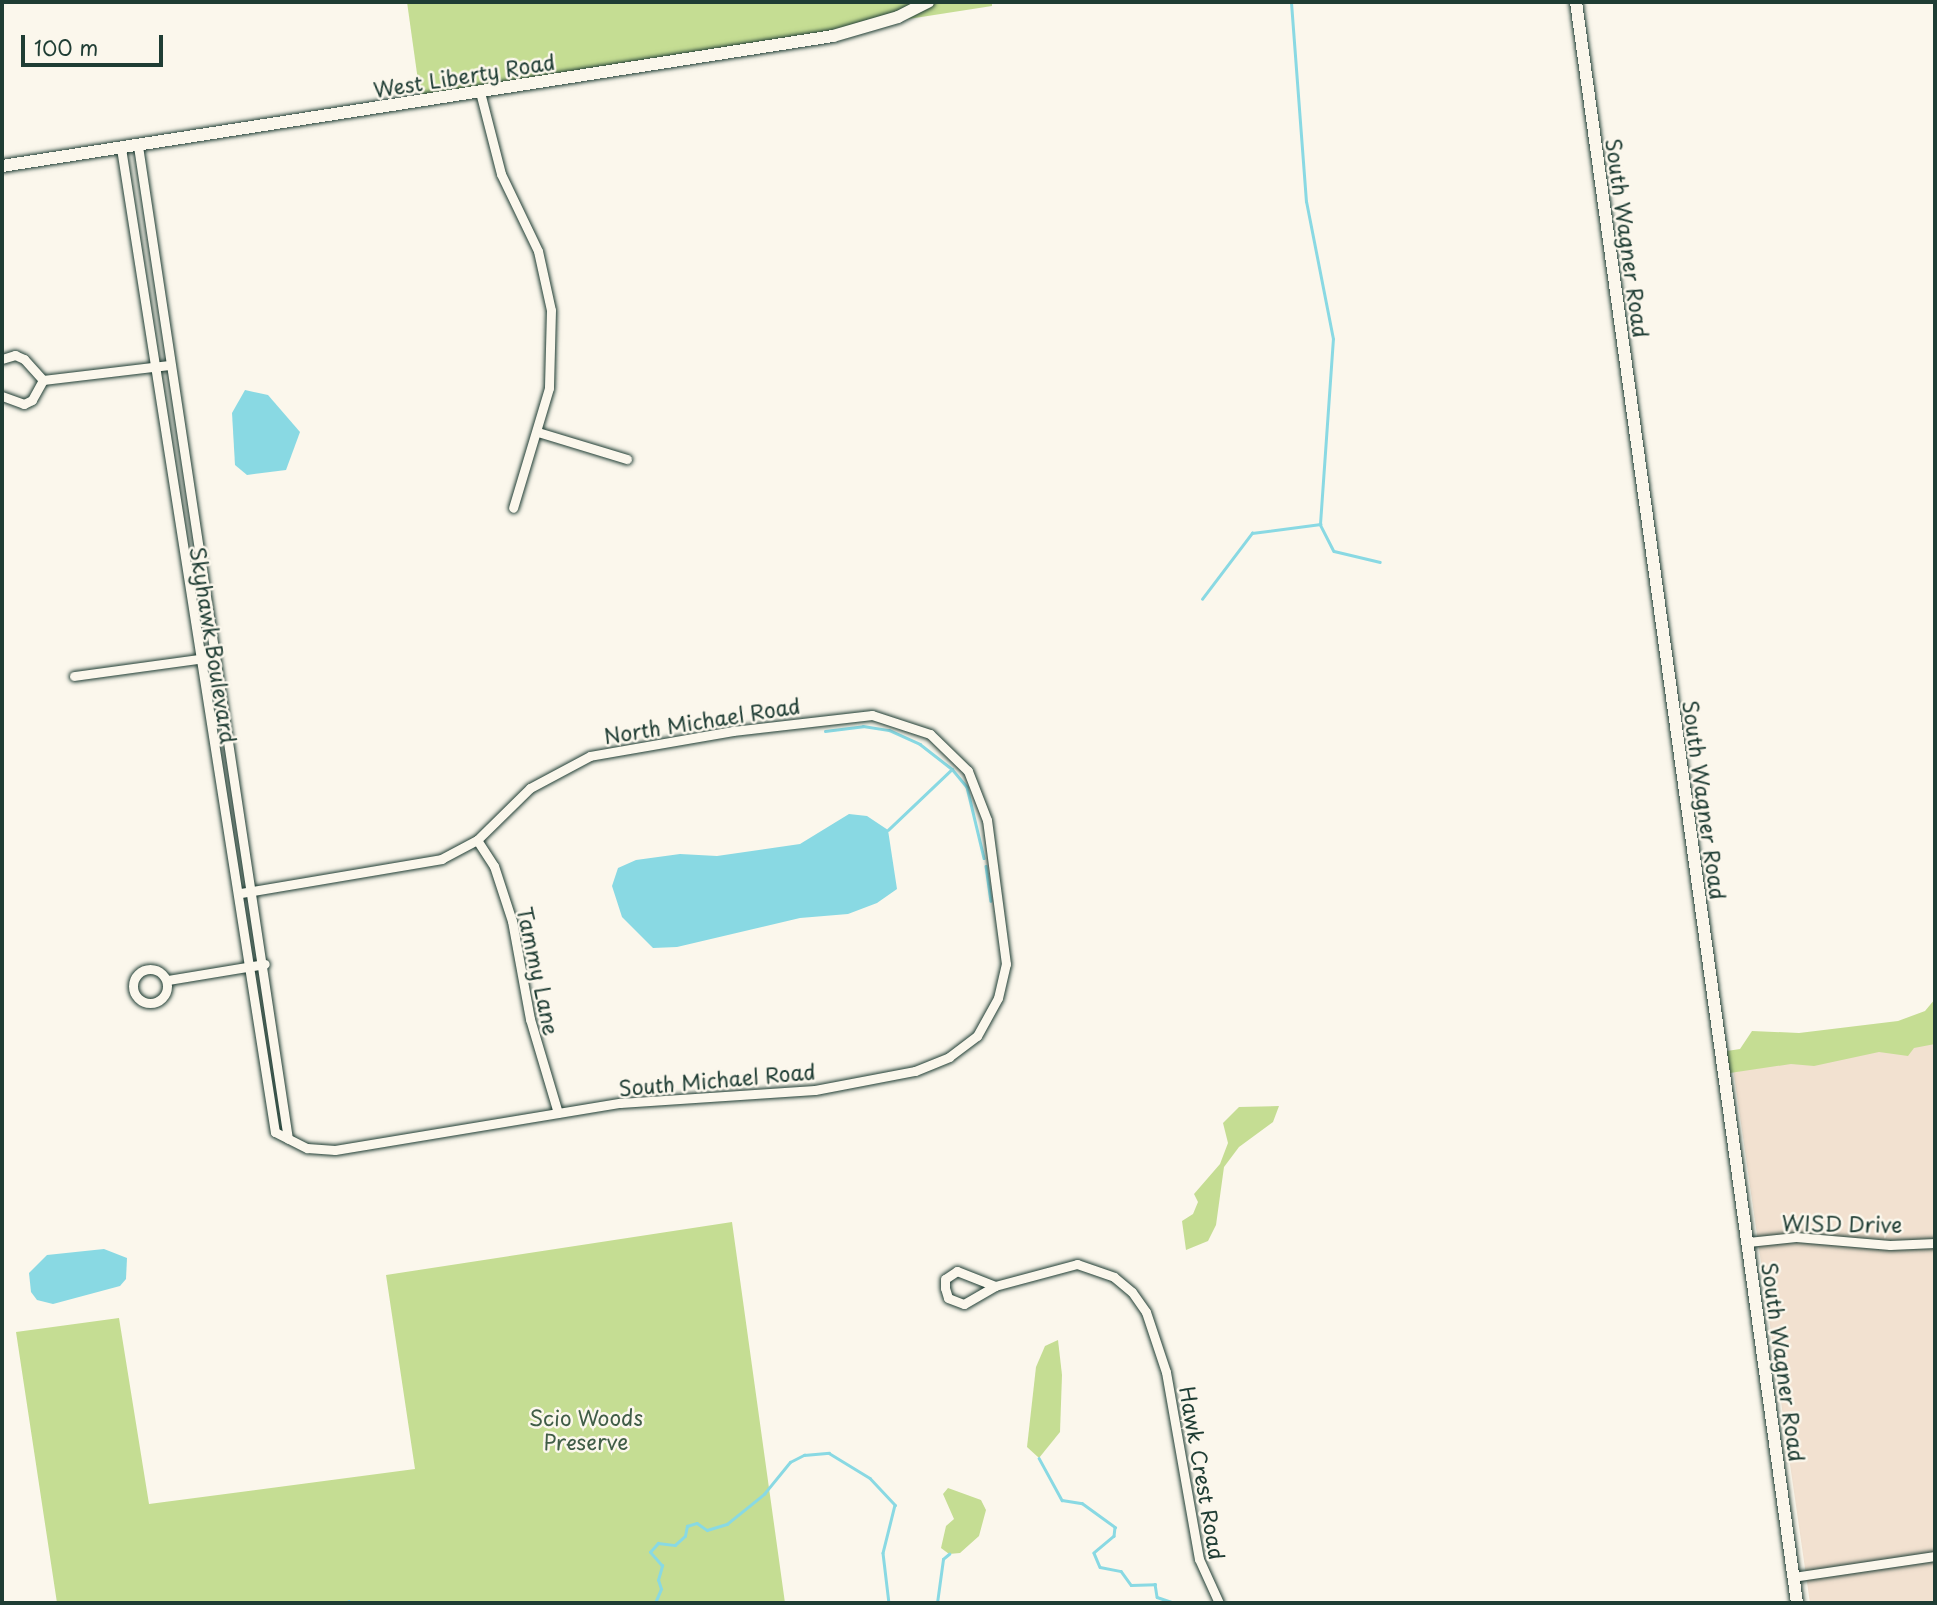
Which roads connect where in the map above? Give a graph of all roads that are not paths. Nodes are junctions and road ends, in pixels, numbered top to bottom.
1 (928, 2) edge
2 (1576, 2) edge
3 (480, 92) junction
4 (138, 146) junction
5 (121, 148) junction
6 (2, 166) edge
7 (2, 359) edge
8 (169, 365) junction
9 (154, 366) junction
10 (43, 380) junction
11 (2, 396) edge
12 (538, 432) junction
13 (627, 458) dead end
14 (513, 508) dead end
15 (213, 657) junction
16 (198, 659) junction
17 (74, 676) dead end
18 (477, 839) junction
19 (254, 891) junction
20 (241, 893) junction
21 (1006, 943) joint
22 (265, 964) junction
23 (249, 967) junction
24 (168, 980) dead end
25 (558, 1113) junction
26 (288, 1139) junction
27 (1748, 1242) junction
28 (1935, 1242) edge
29 (995, 1286) junction
30 (1935, 1556) edge
31 (1793, 1577) junction
32 (1219, 1603) edge
33 (1797, 1603) edge

1 - 3 main road, West Liberty Road
2 - 27 main road, South Wagner Road
3 - 4 main road, West Liberty Road
3 - 12 street
4 - 5 main road, West Liberty Road
4 - 8 street, Skyhawk Boulevard
5 - 6 main road, West Liberty Road
5 - 9 street, Skyhawk Boulevard
7 - 10 street
8 - 9 street
8 - 15 street, Skyhawk Boulevard
9 - 10 street
9 - 16 street, Skyhawk Boulevard
10 - 11 street
12 - 13 street
12 - 14 street
15 - 16 street
15 - 19 street, Skyhawk Boulevard
16 - 17 street
16 - 20 street, Skyhawk Boulevard
18 - 19 street, North Michael Road
18 - 21 street, North Michael Road
18 - 25 street, Tammy Lane
19 - 20 street, North Michael Road
19 - 22 street, Skyhawk Boulevard
20 - 23 street, Skyhawk Boulevard
21 - 25 street, South Michael Road
22 - 23 street
22 - 26 street, Skyhawk Boulevard
23 - 24 street
23 - 26 street, Skyhawk Boulevard
25 - 26 street, South Michael Road
27 - 28 street, WISD Drive
27 - 31 main road, South Wagner Road
29 - 29 street, Hawk Crest Road
29 - 32 street, Hawk Crest Road
30 - 31 street
31 - 33 main road, South Wagner Road

